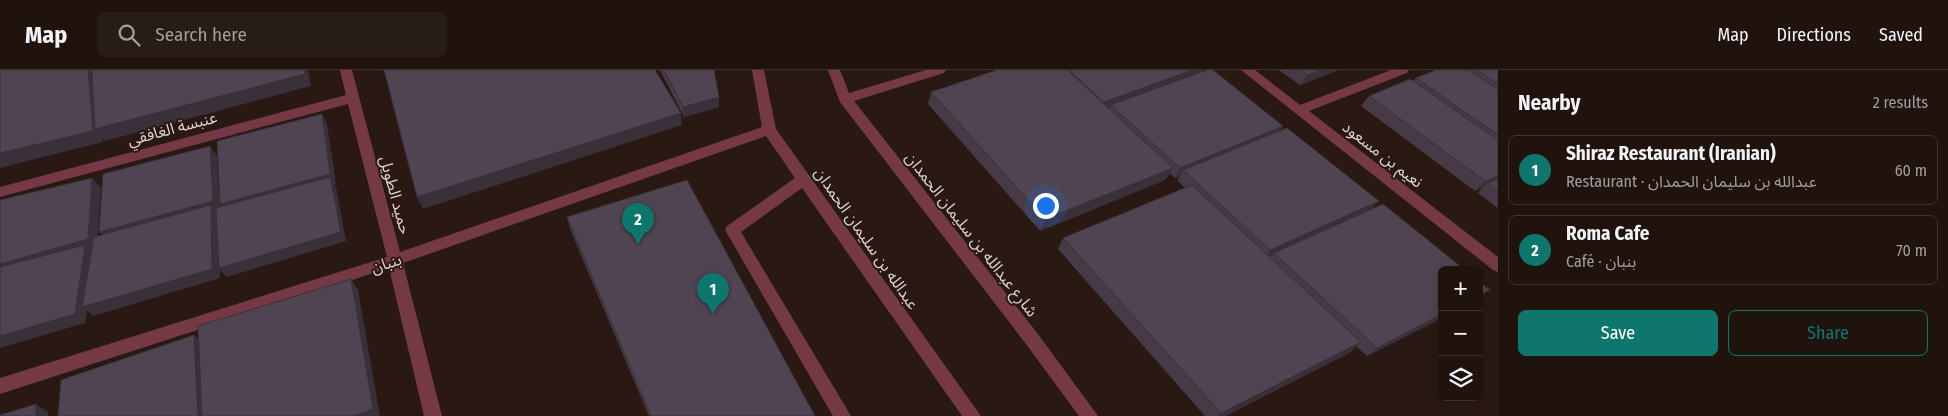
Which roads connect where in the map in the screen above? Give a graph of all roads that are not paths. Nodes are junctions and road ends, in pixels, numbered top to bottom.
1 (346, 70) edge
2 (758, 70) edge
3 (834, 70) edge
4 (940, 70) edge
5 (1247, 70) edge
6 (1402, 70) edge
7 (353, 98) junction
8 (845, 99) junction
9 (1299, 110) junction
10 (769, 130) junction
11 (804, 179) junction
12 (0, 192) edge
13 (395, 260) junction
14 (1498, 266) edge
15 (0, 386) edge
16 (433, 416) edge
17 (842, 416) edge
18 (972, 416) edge
19 (1089, 416) edge

1 - 7 street, حميد الطويل
2 - 10 street, عبدالله بن سليمان الحمدان
3 - 8 street, شارع عبدالله بن سليمان الحمدان
4 - 8 street
5 - 9 street, نعيم بن مسعود
6 - 9 street
7 - 12 street, عنبسة الغافقي
7 - 13 street, حميد الطويل
8 - 19 street, شارع عبدالله بن سليمان الحمدان
9 - 14 street, نعيم بن مسعود
10 - 11 street, عبدالله بن سليمان الحمدان
10 - 13 street, بنبان
11 - 17 street
11 - 18 street, عبدالله بن سليمان الحمدان
13 - 15 street, بنبان
13 - 16 street, حميد الطويل

